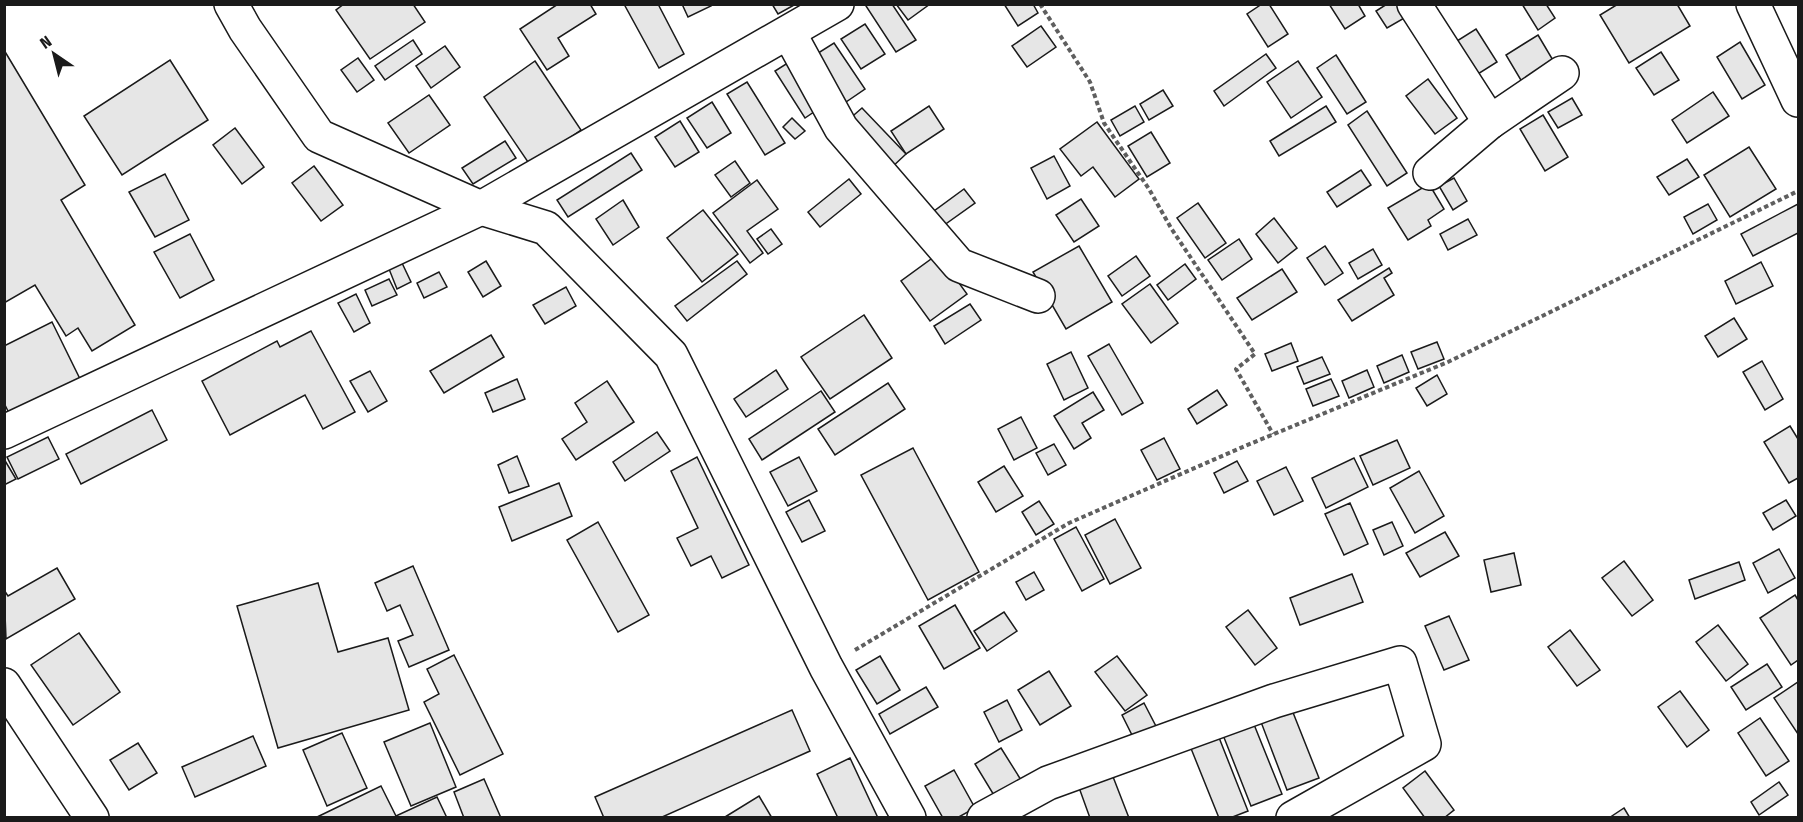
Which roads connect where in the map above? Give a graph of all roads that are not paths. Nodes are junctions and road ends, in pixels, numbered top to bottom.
1 (231, 4) edge
2 (837, 4) edge
3 (1414, 4) edge
4 (1753, 4) edge
5 (789, 33) junction
6 (1562, 73) dead end
7 (1798, 100) edge
8 (1490, 122) junction
9 (1430, 173) dead end
10 (481, 208) junction
11 (1038, 296) dead end
12 (4, 432) edge
13 (4, 685) edge
14 (92, 818) edge
15 (909, 818) edge
16 (984, 818) edge
17 (1293, 818) edge

1 - 10 street
2 - 5 street
3 - 8 street
4 - 7 street
5 - 10 street
5 - 11 street
6 - 8 street
8 - 9 street
10 - 12 street
10 - 15 street
13 - 14 street
16 - 17 street

